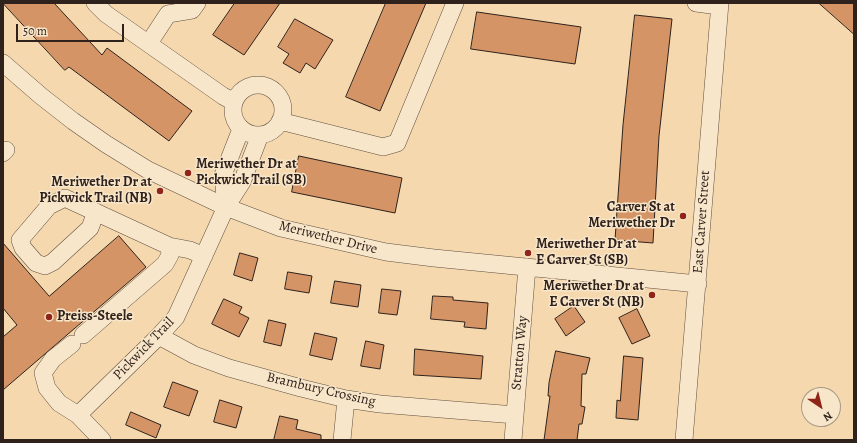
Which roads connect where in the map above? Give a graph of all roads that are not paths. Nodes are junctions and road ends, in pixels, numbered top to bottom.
1 (95, 3) edge
2 (197, 3) edge
3 (455, 3) edge
4 (696, 3) edge
5 (719, 4) edge
6 (167, 8) edge
7 (149, 43) junction
8 (3, 63) edge
9 (234, 102) junction
10 (280, 121) junction
11 (241, 129) junction
12 (260, 135) junction
13 (226, 207) junction
14 (96, 212) dead end
15 (169, 246) junction
16 (204, 256) junction
17 (526, 267) junction
18 (698, 284) junction
19 (159, 336) junction
20 (346, 398) junction
21 (78, 415) junction
22 (515, 415) junction
23 (102, 440) edge
24 (342, 440) edge
25 (513, 440) edge
26 (684, 440) edge

1 - 7 street
2 - 6 street
3 - 10 street
4 - 5 street
5 - 18 street, East Carver Street
6 - 7 street
7 - 9 street
8 - 13 street, Meriwether Drive
9 - 10 street
9 - 11 street
10 - 12 street
11 - 12 street
11 - 13 street
12 - 13 street, Pickwick Trail
13 - 16 street, Pickwick Trail
13 - 17 street, Meriwether Drive
14 - 15 street
15 - 16 street
15 - 21 street
16 - 19 street, Pickwick Trail
17 - 18 street, Meriwether Drive
17 - 22 street, Stratton Way
18 - 26 street, East Carver Street
19 - 20 street, Brambury Crossing
19 - 21 street, Pickwick Trail
20 - 22 street, Brambury Crossing
20 - 24 street
21 - 23 street
22 - 25 street, Stratton Way

